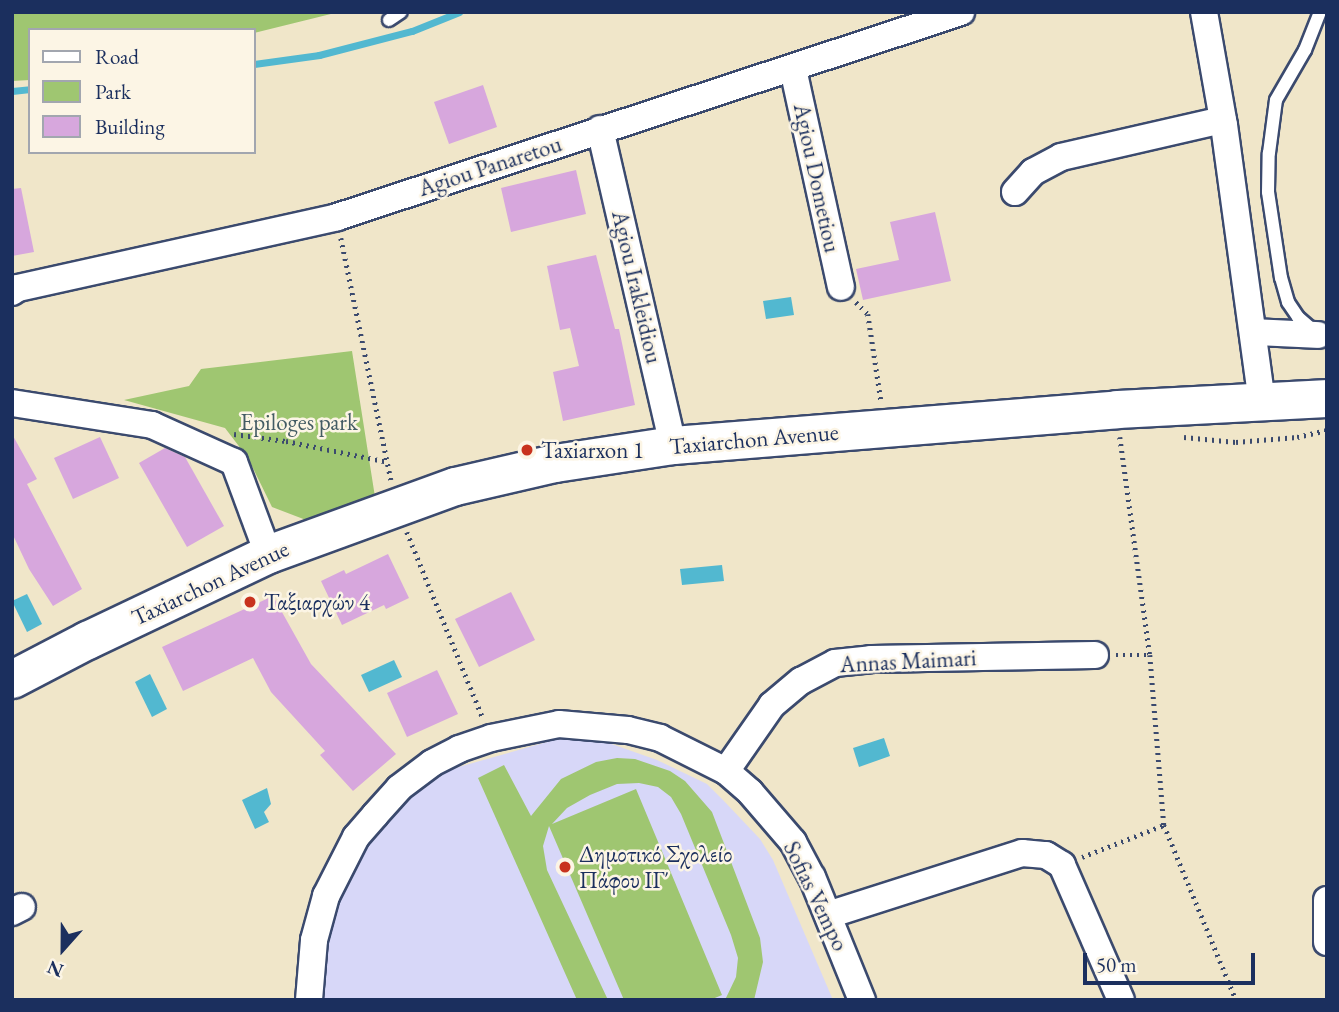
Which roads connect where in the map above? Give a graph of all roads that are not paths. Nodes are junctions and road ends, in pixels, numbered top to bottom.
1 (401, 12) edge
2 (1204, 12) edge
3 (1320, 12) edge
4 (955, 13) edge
5 (389, 20) dead end
6 (793, 69) junction
7 (1223, 120) junction
8 (600, 129) junction
9 (1015, 192) dead end
10 (841, 287) road end
11 (12, 292) edge
12 (1254, 332) junction
13 (1323, 337) edge
14 (1327, 398) edge
15 (1262, 402) junction
16 (12, 403) edge
17 (673, 445) junction
18 (268, 554) junction
19 (1095, 655) road end
20 (13, 678) edge
21 (726, 771) junction
22 (1327, 900) edge
23 (828, 915) junction
24 (1327, 942) edge
25 (309, 1000) edge
26 (862, 1000) edge
27 (1121, 1000) edge

1 - 5 lane
2 - 7 street
3 - 13 lane
4 - 6 street, Agiou Panaretou
6 - 8 street, Agiou Panaretou
6 - 10 street, Agiou Dometiou
7 - 9 street
7 - 12 street
8 - 11 street, Agiou Panaretou
8 - 17 street, Agiou Irakleidiou
12 - 13 street
12 - 15 street
14 - 15 main road, Taxiarchon Avenue
15 - 17 main road, Taxiarchon Avenue
16 - 18 street
17 - 18 main road, Taxiarchon Avenue
18 - 20 main road, Taxiarchon Avenue
19 - 21 street, Annas Maimari
21 - 23 street, Sofias Vempo
21 - 25 street, Sofias Vempo
22 - 24 street
23 - 26 street, Sofias Vempo
23 - 27 street

